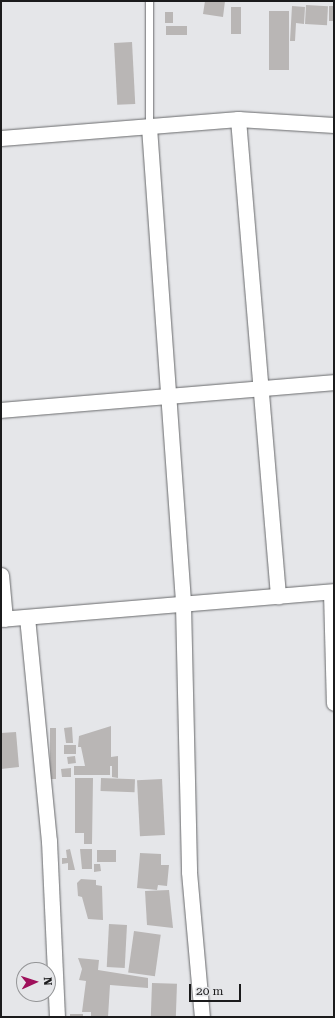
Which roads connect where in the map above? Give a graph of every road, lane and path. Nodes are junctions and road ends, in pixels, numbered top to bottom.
1 (149, 1) edge
2 (238, 119) junction
3 (334, 125) edge
4 (149, 127) junction
5 (1, 138) edge
6 (334, 382) edge
7 (261, 389) junction
8 (167, 395) junction
9 (1, 410) edge
10 (1, 575) edge
11 (332, 591) edge
12 (278, 596) junction
13 (183, 604) junction
14 (27, 617) junction
15 (3, 619) edge
16 (334, 703) edge
17 (57, 1017) edge
18 (202, 1017) edge

1 - 4 lane
2 - 3 street
2 - 4 street
2 - 7 street
4 - 5 street
4 - 8 street
6 - 7 street
7 - 8 street
7 - 12 street
8 - 9 street
8 - 13 street
10 - 15 street
11 - 12 street
11 - 16 street
12 - 13 street
13 - 14 street
13 - 18 street
14 - 15 street
14 - 17 street

